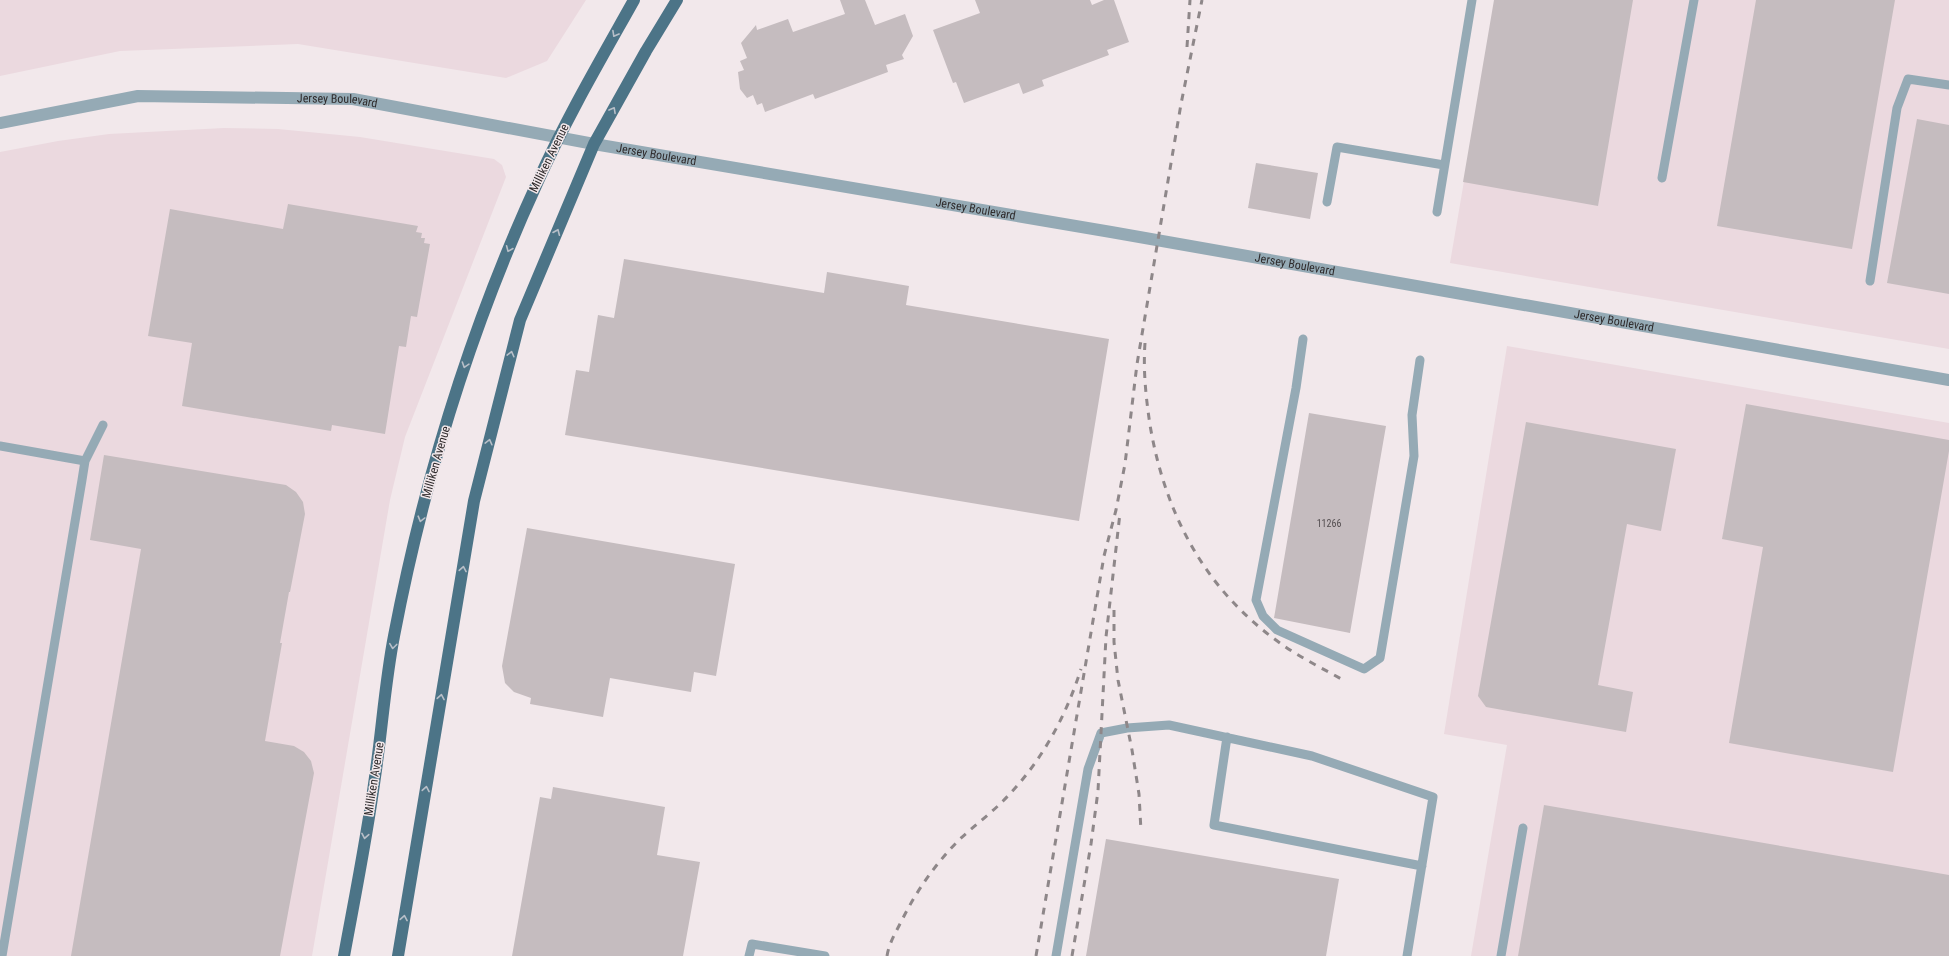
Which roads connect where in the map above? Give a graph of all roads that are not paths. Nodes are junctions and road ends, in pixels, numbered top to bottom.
1 (634, 0) edge
2 (677, 0) edge
3 (1472, 0) edge
4 (1694, 0) edge
5 (1949, 85) edge
6 (0, 122) edge
7 (559, 137) junction
8 (594, 144) junction
9 (1444, 165) junction
10 (1662, 178) dead end
11 (1327, 202) dead end
12 (1437, 212) dead end
13 (1870, 281) dead end
14 (1303, 339) dead end
15 (1420, 360) dead end
16 (1949, 380) edge
17 (103, 425) dead end
18 (0, 446) edge
19 (85, 462) junction
20 (1227, 737) junction
21 (1523, 828) dead end
22 (1422, 866) junction
23 (2, 956) edge
24 (344, 956) edge
25 (398, 956) edge
26 (749, 956) edge
27 (825, 956) edge
28 (1056, 956) edge
29 (1407, 956) edge
30 (1501, 956) edge

1 -> 7 main road, Milliken Avenue
8 -> 2 main road
3 - 9 lane
4 - 10 lane
5 - 13 lane
6 - 7 street, Jersey Boulevard
7 - 8 street, Jersey Boulevard
7 -> 24 main road, Milliken Avenue
8 - 16 street, Jersey Boulevard
25 -> 8 main road
9 - 11 lane
9 - 12 lane
14 - 15 lane
17 - 19 lane
18 - 19 lane
19 - 23 lane
20 - 22 lane
20 - 22 lane
20 - 28 lane
21 - 30 lane
22 - 29 lane
26 - 27 lane

